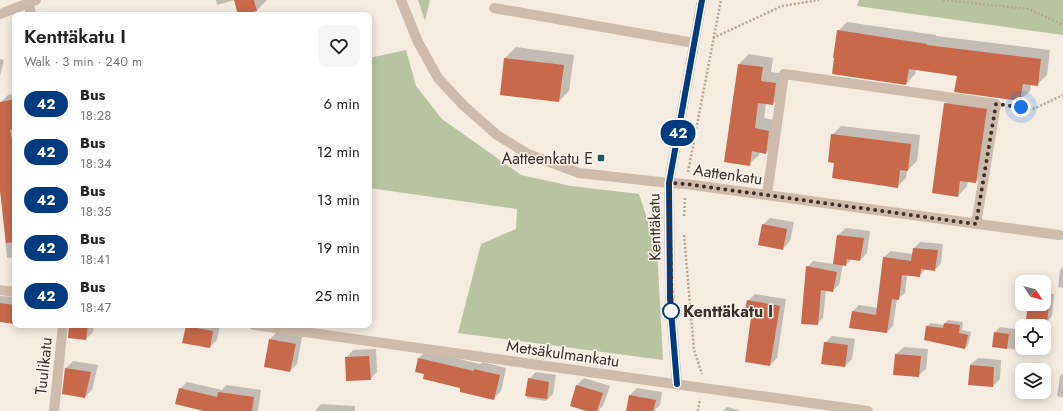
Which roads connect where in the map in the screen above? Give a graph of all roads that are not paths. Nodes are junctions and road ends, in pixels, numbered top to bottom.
1 (402, 0) edge
2 (702, 0) edge
3 (31, 1) edge
4 (494, 8) dead end
5 (31, 12) edge
6 (0, 14) edge
7 (694, 43) junction
8 (669, 183) junction
9 (767, 195) junction
10 (976, 224) junction
11 (1059, 235) dead end
12 (0, 290) edge
13 (12, 292) edge
14 (63, 328) edge
15 (276, 328) edge
16 (677, 384) junction
17 (54, 411) edge
18 (868, 411) edge

1 - 8 street, Aattenkatu
2 - 7 street, Kenttäkatu
3 - 5 street
3 - 6 street
4 - 7 street
7 - 8 street, Kenttäkatu
8 - 9 street, Aattenkatu
8 - 16 street, Kenttäkatu
9 - 10 street, Aattenkatu
9 - 10 street
10 - 11 street, Aattenkatu
12 - 13 street
14 - 17 street, Tuulikatu
15 - 16 street, Metsäkulmankatu
16 - 18 street, Metsäkulmankatu

